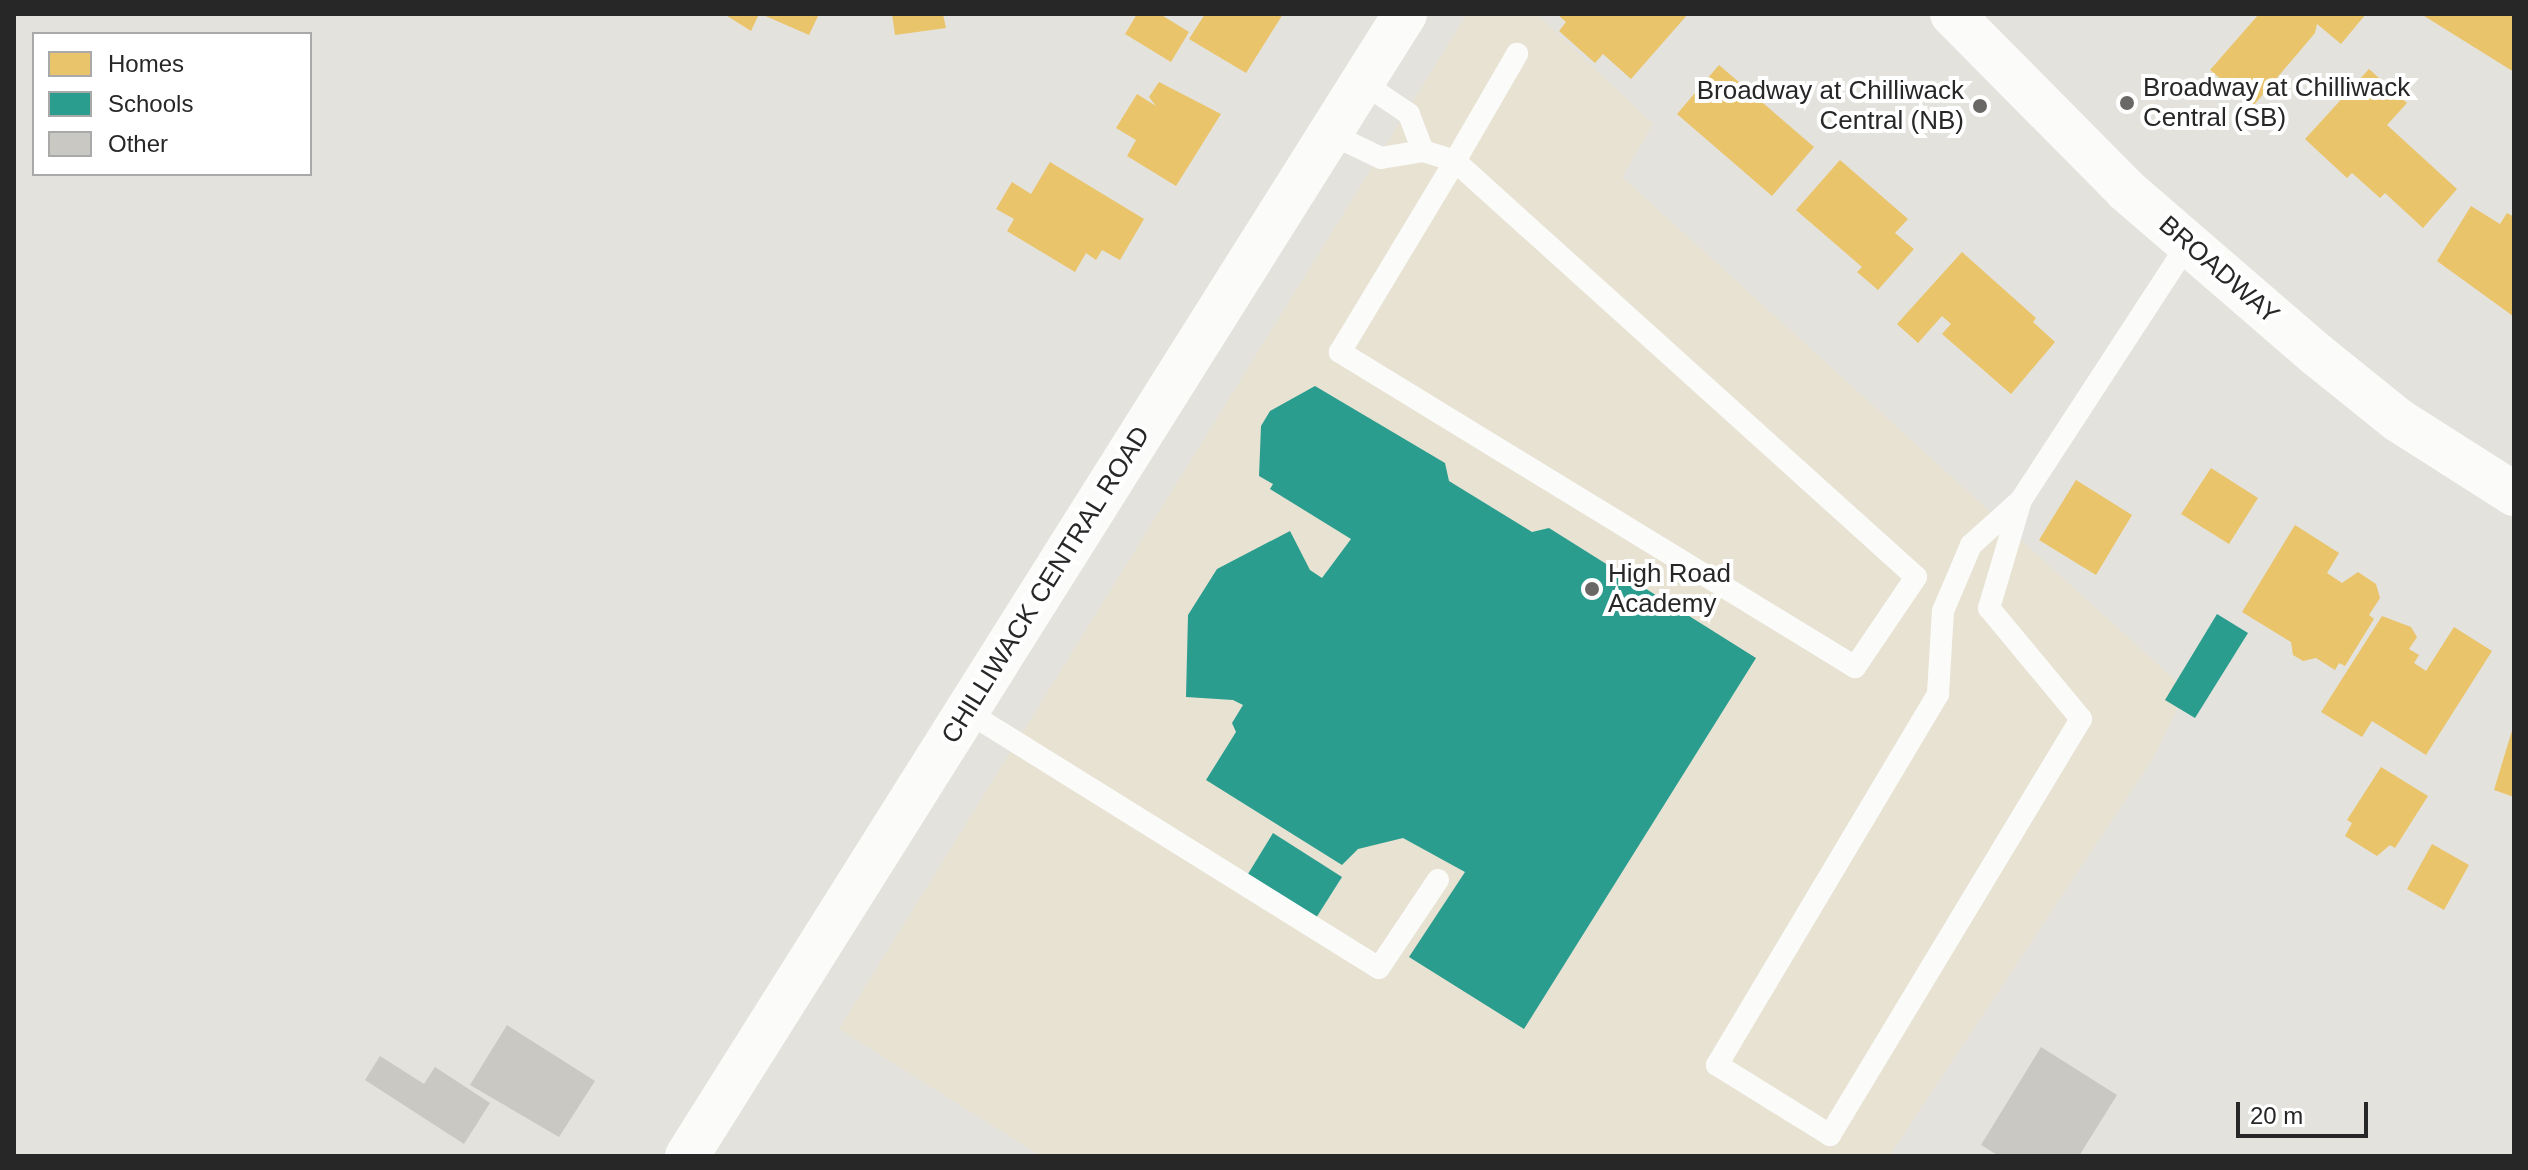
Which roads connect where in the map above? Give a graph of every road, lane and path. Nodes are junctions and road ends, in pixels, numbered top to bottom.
1 (1405, 14) edge
2 (1952, 14) edge
3 (1517, 54) dead end
4 (1363, 83) junction
5 (1333, 135) junction
6 (1423, 151) junction
7 (1455, 161) junction
8 (2188, 244) junction
9 (2514, 494) edge
10 (2021, 500) junction
11 (966, 711) junction
12 (1438, 880) dead end
13 (687, 1156) edge

1 - 4 street, CHILLIWACK CENTRAL ROAD
2 - 8 street, BROADWAY
3 - 7 lane
4 - 5 street, CHILLIWACK CENTRAL ROAD
4 - 6 lane
5 - 6 lane
5 - 11 street, CHILLIWACK CENTRAL ROAD
6 - 7 lane
7 - 7 lane
8 - 9 street, BROADWAY
8 - 10 lane
10 - 10 lane
11 - 12 lane
11 - 13 street, CHILLIWACK CENTRAL ROAD

